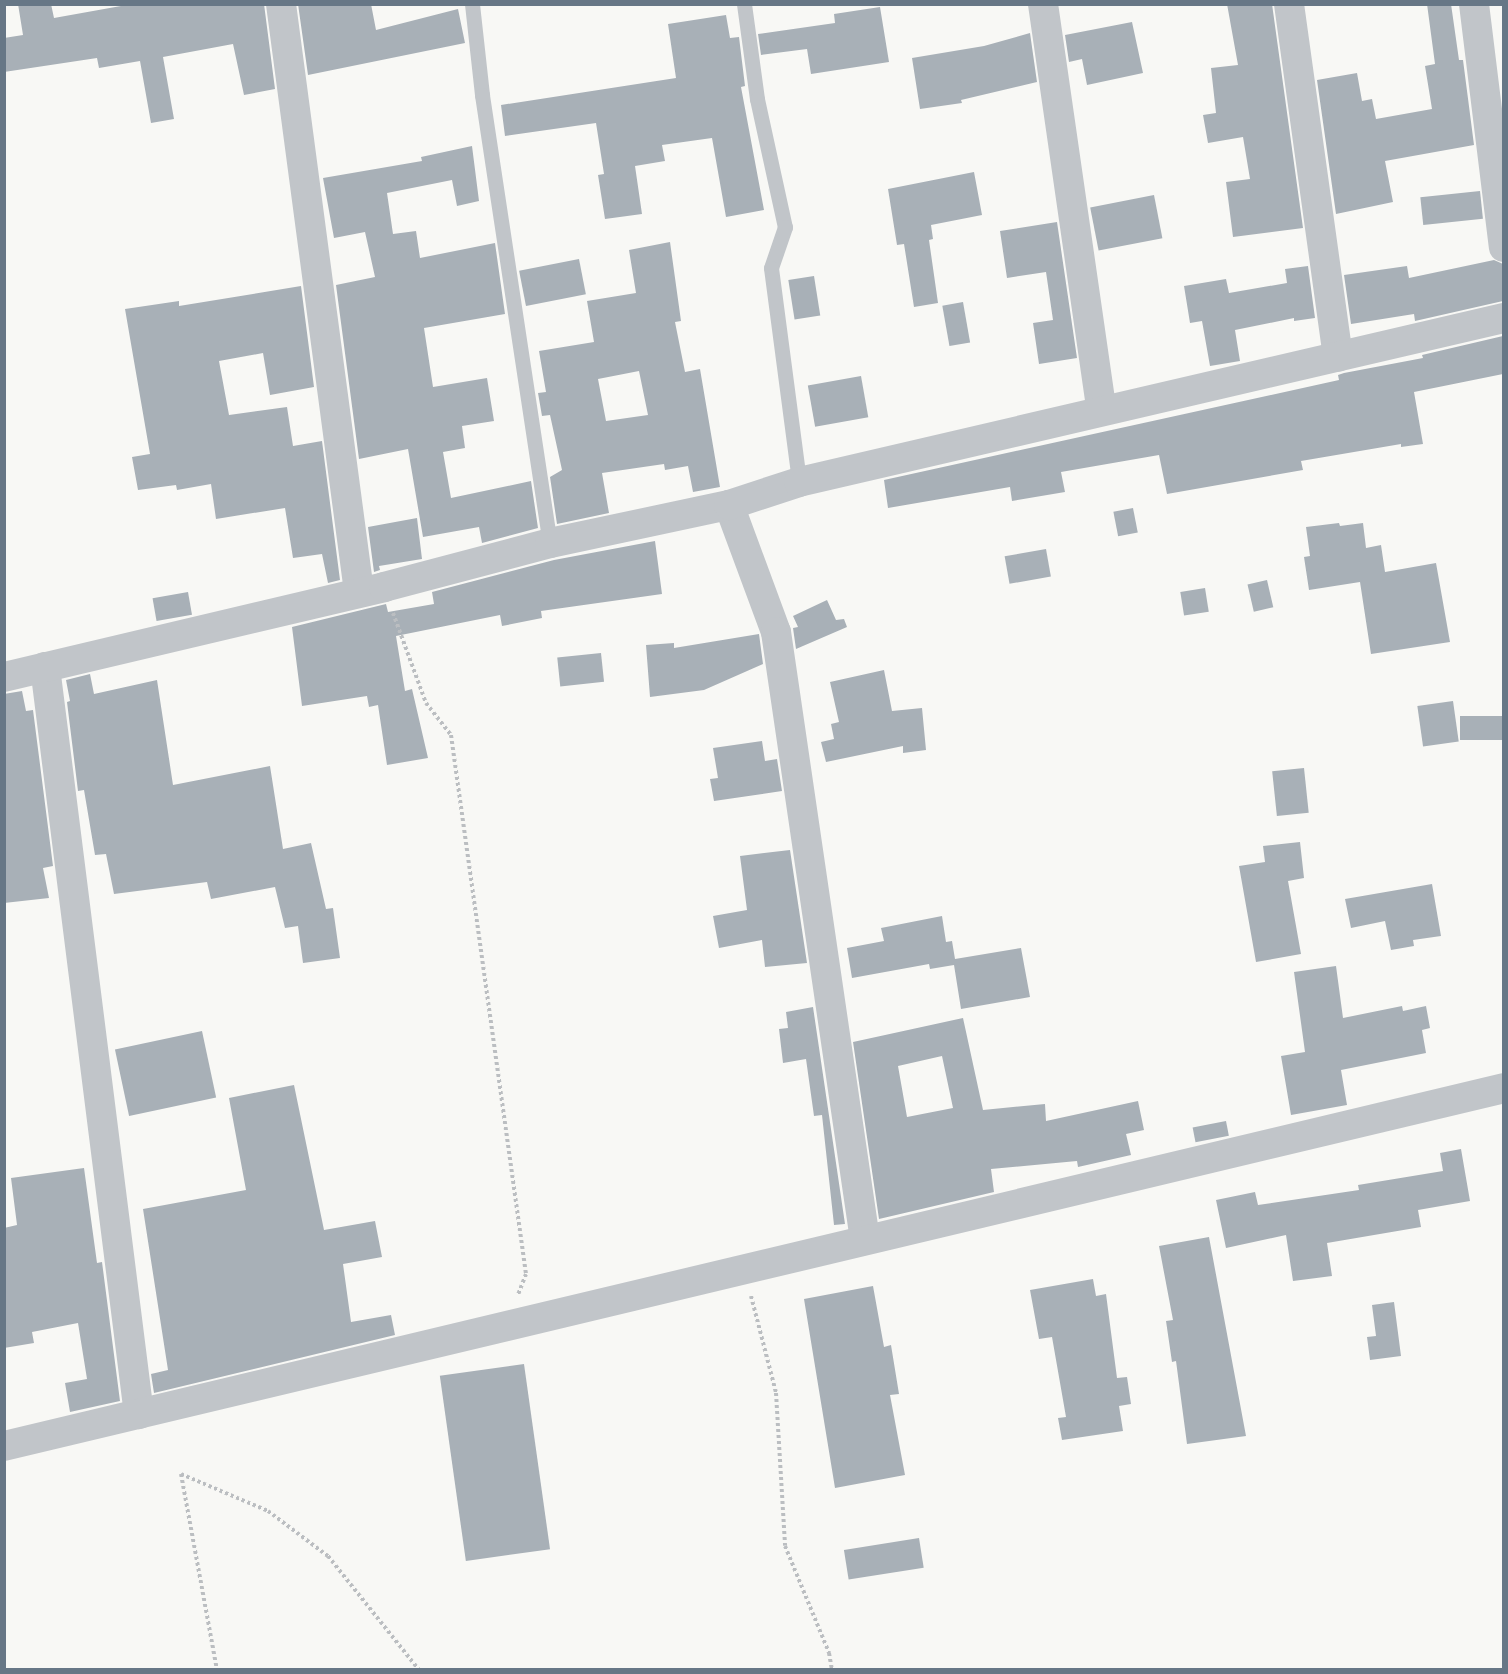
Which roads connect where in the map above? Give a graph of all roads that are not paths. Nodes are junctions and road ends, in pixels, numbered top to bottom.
1 (281, 4) edge
2 (472, 4) edge
3 (744, 4) edge
4 (1043, 4) edge
5 (1289, 4) edge
6 (1474, 4) edge
7 (1503, 247) edge
8 (1503, 318) edge
9 (1338, 357) junction
10 (1102, 411) junction
11 (799, 482) junction
12 (729, 505) junction
13 (550, 543) junction
14 (372, 590) junction
15 (45, 667) junction
16 (4, 677) edge
17 (1503, 1088) edge
18 (865, 1240) junction
19 (139, 1414) junction
20 (4, 1446) edge

1 - 14 street
2 - 13 lane
3 - 11 lane
4 - 10 street
5 - 9 street
6 - 7 street
8 - 9 street
9 - 10 street
10 - 11 street
11 - 12 street
12 - 13 street
12 - 18 street
13 - 14 street
14 - 15 street
15 - 16 street
15 - 19 street
17 - 18 street
18 - 19 street
19 - 20 street

